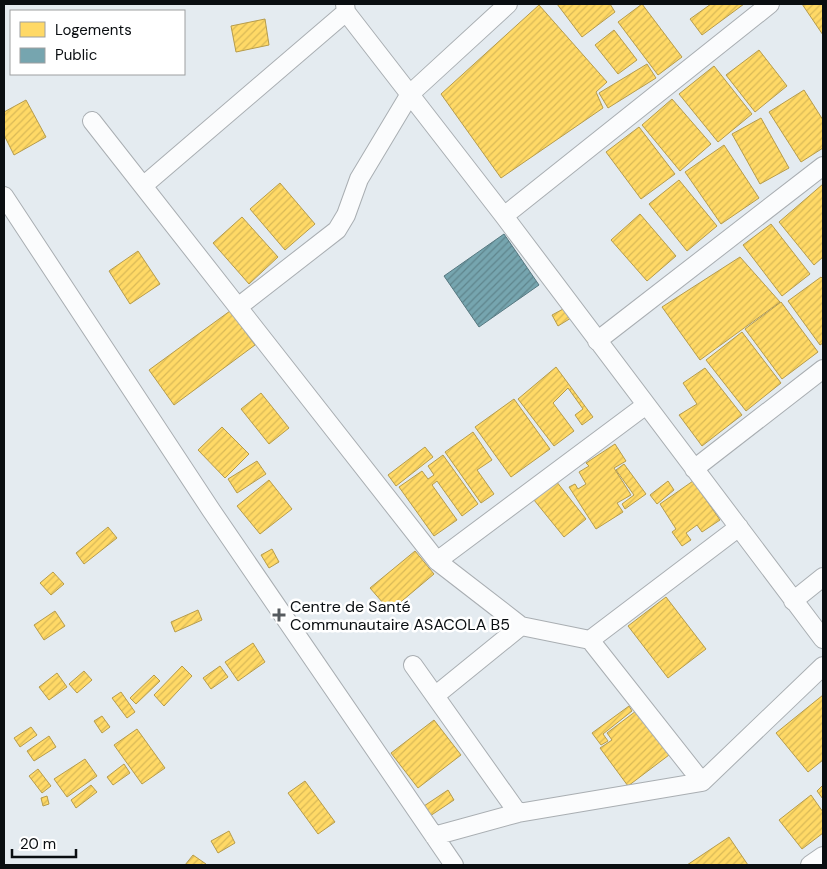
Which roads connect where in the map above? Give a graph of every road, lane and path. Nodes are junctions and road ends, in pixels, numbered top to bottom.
1 (508, 4) edge
2 (770, 4) edge
3 (346, 8) edge
4 (410, 94) junction
5 (92, 121) dead end
6 (823, 166) edge
7 (143, 186) junction
8 (4, 196) edge
9 (504, 216) junction
10 (238, 307) junction
11 (597, 341) junction
12 (823, 369) edge
13 (646, 405) junction
14 (694, 469) junction
15 (739, 527) junction
16 (436, 560) junction
17 (823, 577) edge
18 (793, 601) junction
19 (521, 626) junction
20 (823, 638) edge
21 (590, 640) junction
22 (413, 665) dead end
23 (823, 666) edge
24 (436, 695) junction
25 (702, 782) junction
26 (518, 814) junction
27 (434, 836) junction
28 (823, 856) edge
29 (454, 865) edge
30 (810, 865) edge

1 - 4 street
2 - 9 street
3 - 4 street
3 - 7 street
4 - 9 street
4 - 10 street
5 - 7 street
6 - 11 street
7 - 10 street
8 - 27 street
9 - 11 street
10 - 16 street
11 - 13 street
12 - 14 street
13 - 14 street
13 - 16 street
14 - 15 street
15 - 18 street
15 - 21 street
16 - 19 street
17 - 18 street
18 - 20 street
19 - 21 street
19 - 24 street
21 - 25 street
22 - 24 street
23 - 25 street
24 - 26 street
25 - 26 street
26 - 27 street
27 - 29 street
28 - 30 street

